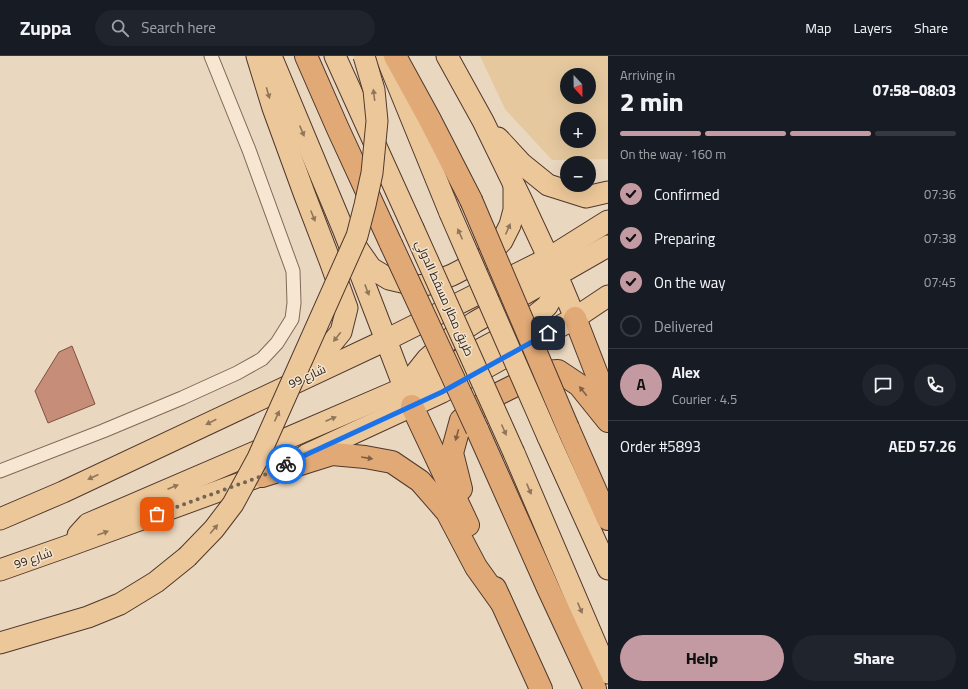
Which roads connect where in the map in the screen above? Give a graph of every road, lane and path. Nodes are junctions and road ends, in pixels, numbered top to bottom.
1 (211, 56) edge
2 (257, 56) edge
3 (271, 56) edge
4 (306, 56) edge
5 (335, 56) edge
6 (364, 56) edge
7 (386, 56) edge
8 (395, 56) edge
9 (447, 56) edge
10 (482, 121) junction
11 (514, 185) junction
12 (608, 192) edge
13 (608, 221) edge
14 (344, 231) junction
15 (608, 246) edge
16 (553, 267) junction
17 (608, 296) edge
18 (574, 318) junction
19 (386, 340) junction
20 (408, 397) junction
21 (608, 403) edge
22 (233, 411) junction
23 (608, 421) edge
24 (0, 471) edge
25 (262, 476) junction
26 (0, 519) edge
27 (608, 519) edge
28 (467, 525) junction
29 (68, 546) junction
30 (608, 569) edge
31 (0, 570) edge
32 (548, 588) junction
33 (501, 602) junction
34 (0, 643) edge
35 (608, 673) edge
36 (541, 689) edge
37 (580, 689) edge
38 (595, 689) edge

1 - 24 street
2 -> 22 main road
3 -> 14 main road
4 - 32 highway, bridge
5 -> 35 main road, طريق مطار مسقط الدولي, bridge
34 -> 6 main road, bridge
30 -> 7 main road, bridge
8 - 27 highway, bridge
9 - 10 main road
10 - 11 main road
10 - 12 main road
14 -> 11 main road
11 - 16 main road
13 - 16 main road, 99 شارع
14 -> 19 main road
15 - 16 main road
16 - 18 main road
16 - 19 main road, 99 شارع
16 - 20 main road
17 - 18 main road, 99 شارع
18 - 20 main road, 99 شارع
18 - 21 highway
19 - 20 main road
19 - 22 main road, 99 شارع
20 - 25 main road, 99 شارع
20 - 28 highway
29 -> 20 main road
22 -> 26 main road, 99 شارع
23 -> 28 highway
29 -> 25 main road, 99 شارع
25 -> 33 highway
28 - 33 highway
29 - 31 main road, 99 شارع
32 - 37 highway
32 - 38 highway
33 - 36 highway

